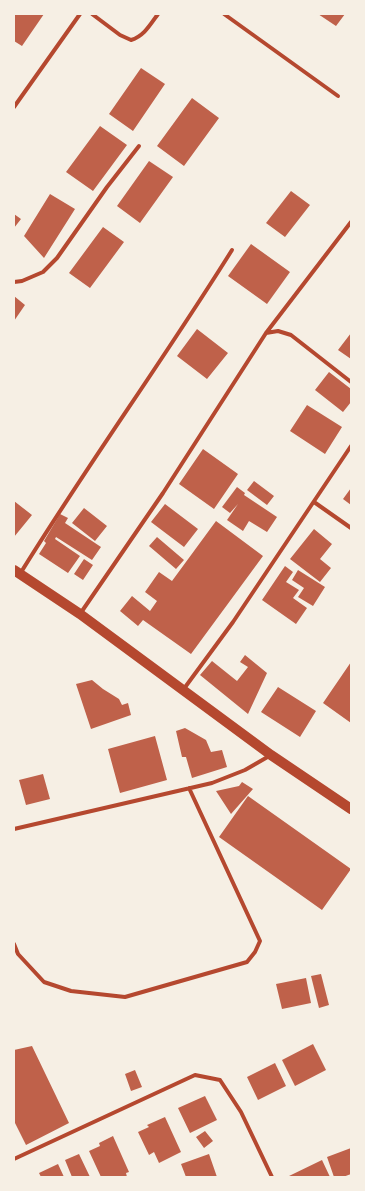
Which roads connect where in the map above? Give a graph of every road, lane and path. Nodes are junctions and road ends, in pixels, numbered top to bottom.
1 (80, 14) edge
2 (92, 14) edge
3 (158, 14) edge
4 (224, 14) edge
5 (338, 96) dead end
6 (14, 107) edge
7 (139, 146) dead end
8 (351, 222) edge
9 (232, 250) dead end
10 (14, 282) edge
11 (266, 333) junction
12 (351, 382) edge
13 (351, 446) edge
14 (314, 502) junction
15 (351, 528) edge
16 (17, 572) edge
17 (80, 614) junction
18 (183, 691) junction
19 (272, 755) junction
20 (189, 788) junction
21 (351, 809) edge
22 (14, 829) edge
23 (14, 944) edge
24 (14, 1159) edge
25 (272, 1177) edge

1 - 6 street
2 - 3 street
4 - 5 street
7 - 10 street
8 - 11 street
9 - 16 street
11 - 12 street
11 - 17 street
13 - 14 street
14 - 15 street
14 - 18 street
16 - 17 main road
17 - 18 main road
18 - 19 main road
19 - 20 street
19 - 21 main road
20 - 22 street
20 - 23 street
24 - 25 street

